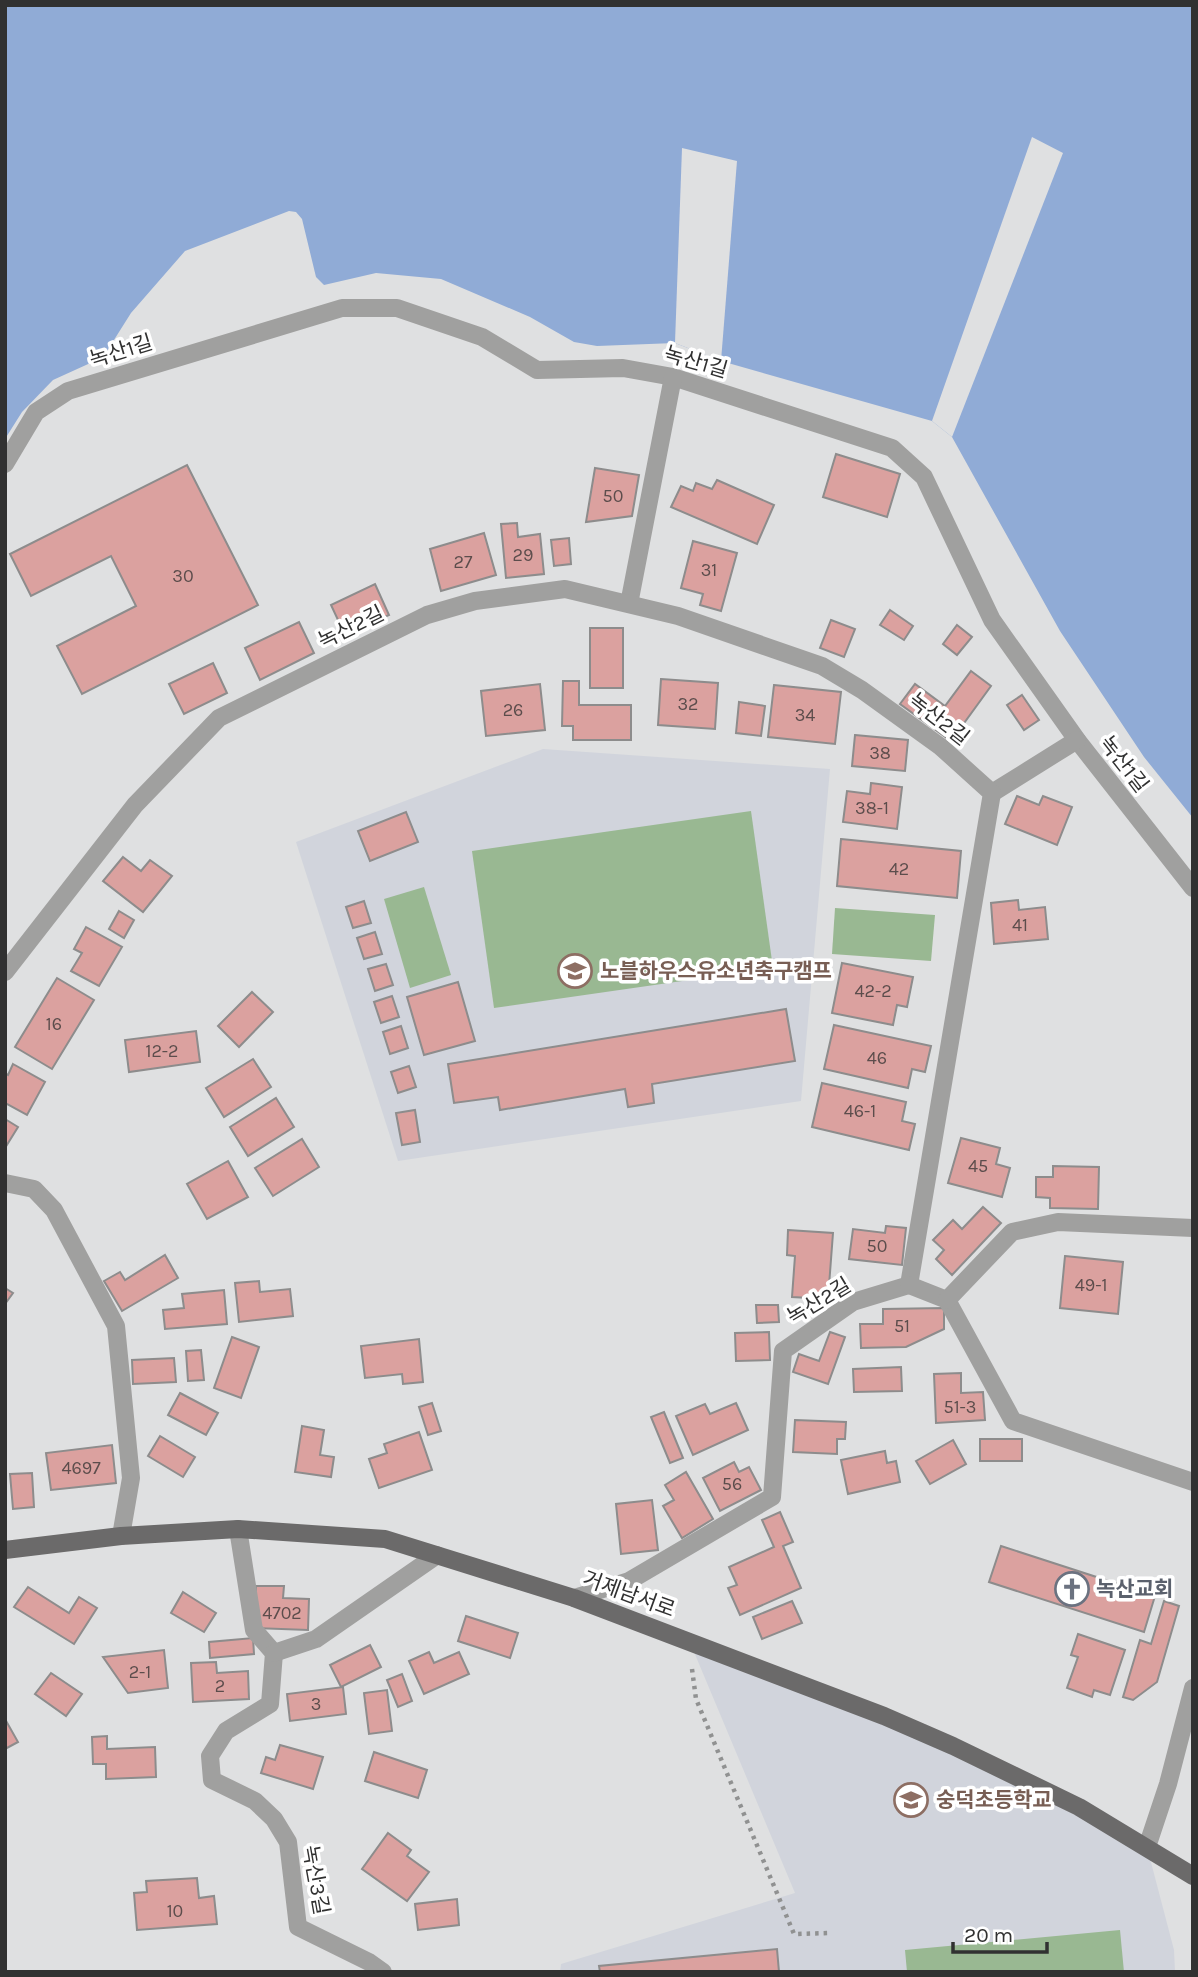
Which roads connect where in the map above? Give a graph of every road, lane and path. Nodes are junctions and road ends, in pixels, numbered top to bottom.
1 (673, 377) junction
2 (5, 464) edge
3 (629, 604) junction
4 (1077, 740) junction
5 (992, 793) junction
6 (1193, 888) edge
7 (5, 972) edge
8 (5, 1183) edge
9 (1193, 1228) edge
10 (909, 1284) junction
11 (947, 1300) junction
12 (1193, 1482) edge
13 (238, 1529) junction
14 (121, 1536) junction
15 (5, 1550) edge
16 (437, 1555) junction
17 (574, 1598) junction
18 (689, 1640) junction
19 (274, 1653) junction
20 (1193, 1688) edge
21 (1147, 1847) junction
22 (1193, 1876) edge
23 (830, 1933) dead end
24 (383, 1972) edge

1 - 2 street, 녹산1길
1 - 3 street
1 - 4 street, 녹산1길
3 - 5 street, 녹산2길
3 - 7 street, 녹산2길
4 - 5 street
4 - 6 street, 녹산1길
5 - 10 street
8 - 14 street
9 - 11 street
10 - 11 street
10 - 17 street, 녹산2길
11 - 12 street
13 - 14 main road, 거제남서로
13 - 16 main road, 거제남서로
13 - 19 street
14 - 15 main road, 거제남서로
16 - 17 main road, 거제남서로
16 - 19 street
17 - 18 main road, 거제남서로
18 - 21 main road, 거제남서로
18 - 23 path
19 - 24 street, 녹산3길
20 - 21 street
21 - 22 main road, 거제남서로

